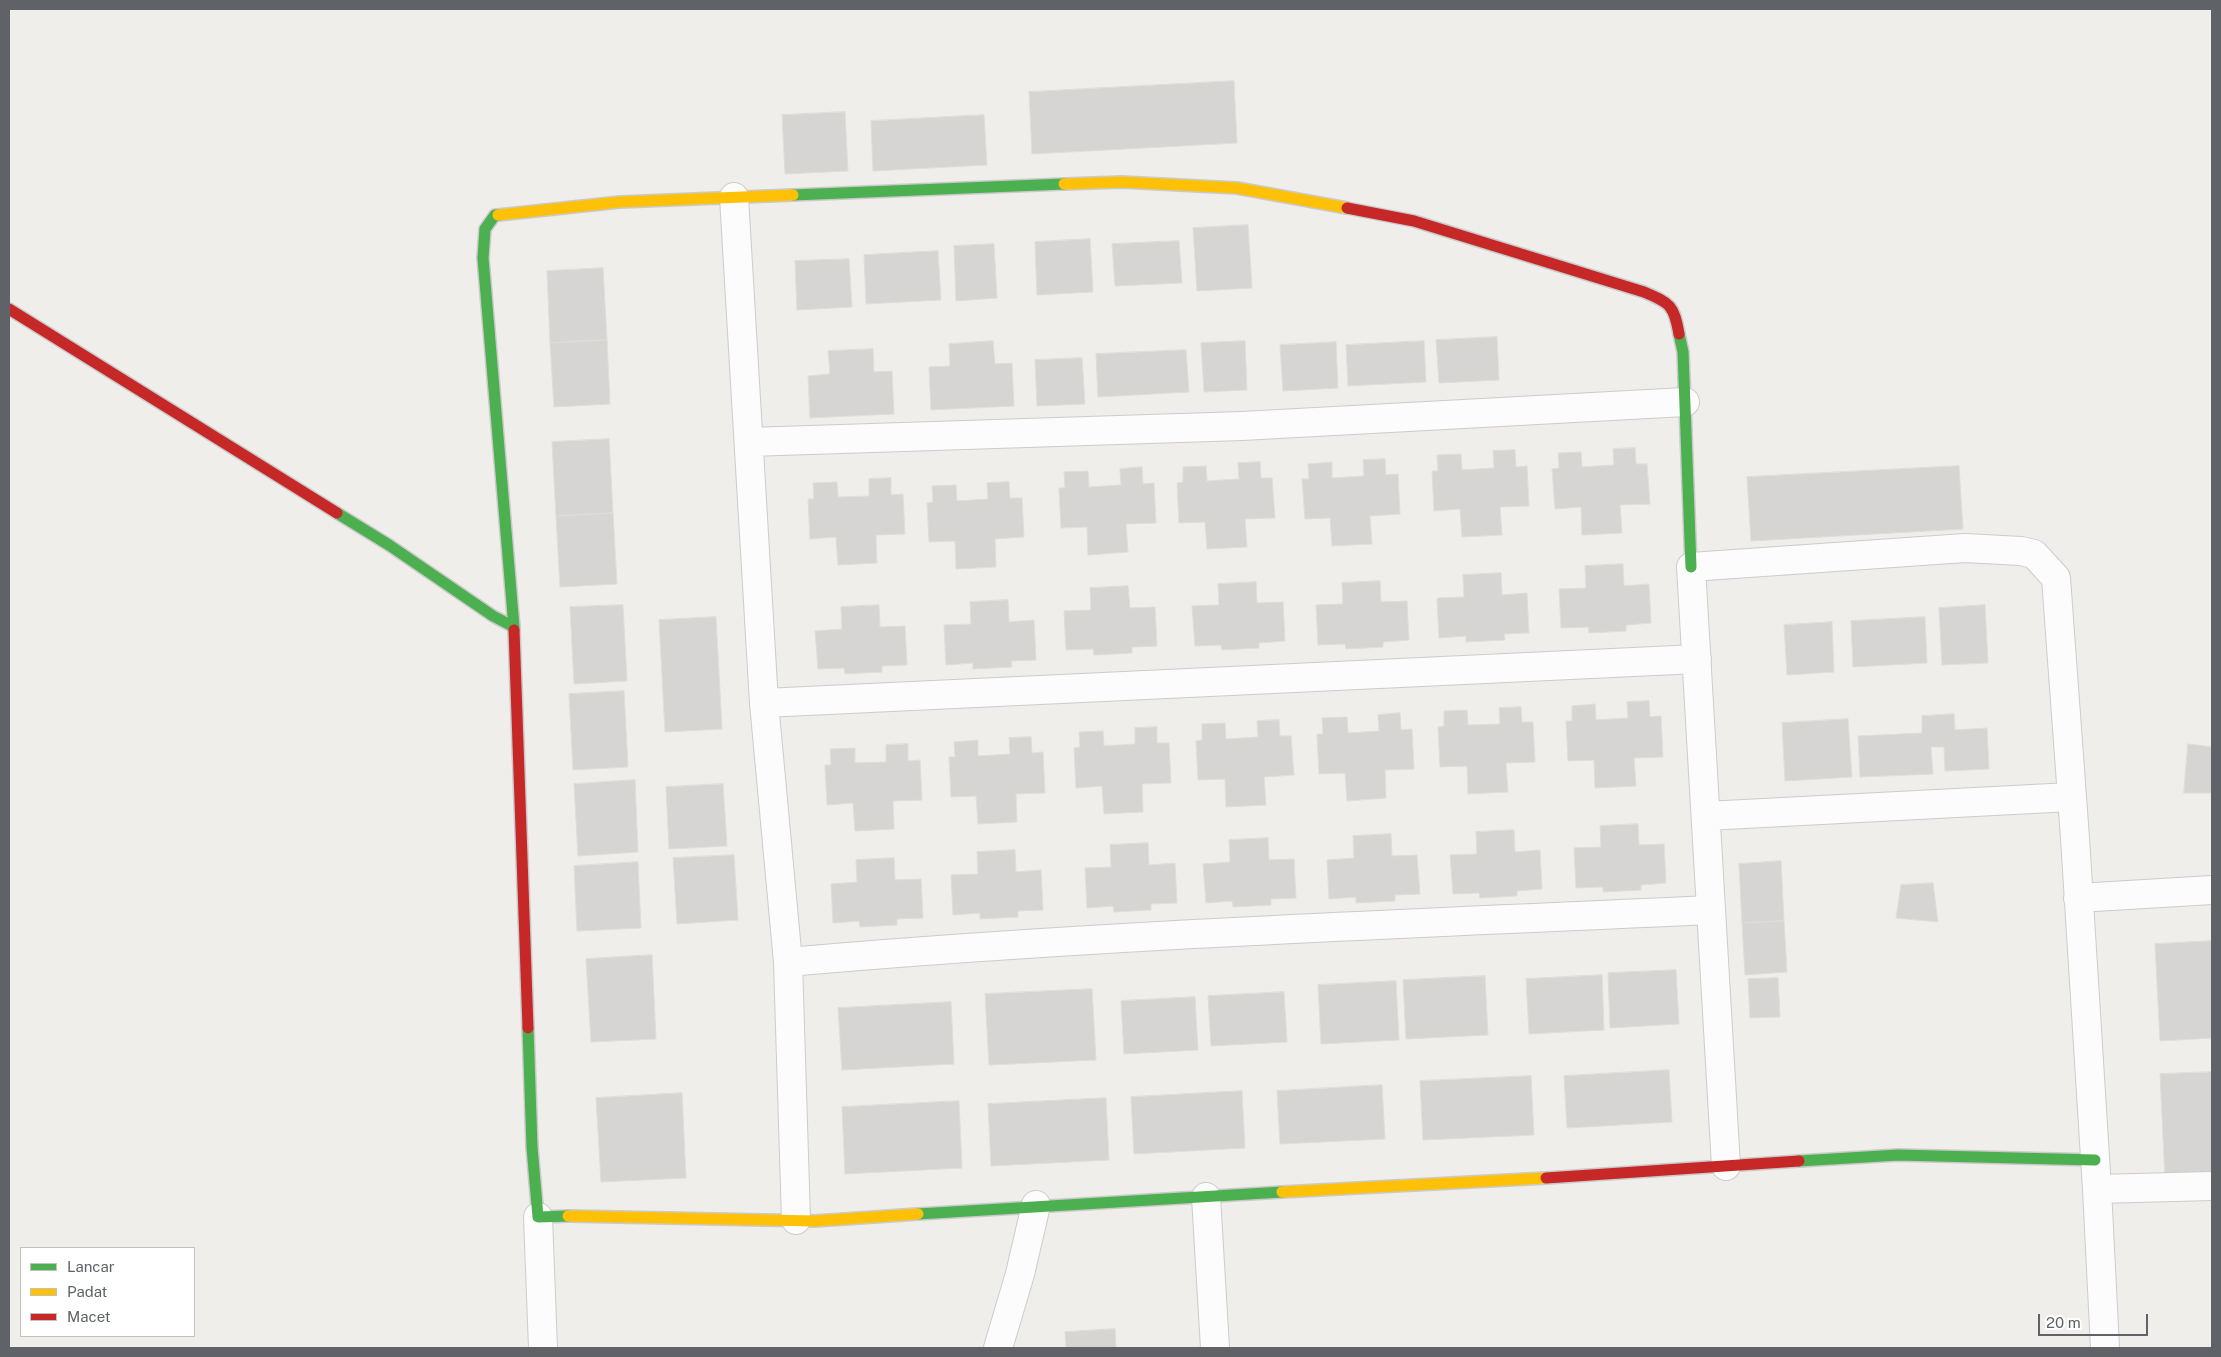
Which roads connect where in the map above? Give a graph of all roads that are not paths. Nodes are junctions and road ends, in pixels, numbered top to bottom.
1 (734, 198) junction
2 (9, 309) edge
3 (1685, 402) junction
4 (749, 442) junction
5 (1691, 568) junction
6 (514, 627) junction
7 (1697, 659) junction
8 (764, 703) junction
9 (2071, 797) junction
10 (1706, 816) junction
11 (2212, 890) edge
12 (2078, 898) junction
13 (1711, 910) junction
14 (788, 962) junction
15 (2095, 1160) junction
16 (1726, 1166) junction
17 (2212, 1186) edge
18 (2097, 1189) junction
19 (1206, 1197) junction
20 (1036, 1205) junction
21 (538, 1217) junction
22 (796, 1220) junction
23 (543, 1348) edge
24 (998, 1348) edge
25 (1215, 1348) edge
26 (2105, 1348) edge

1 - 3 street
1 - 4 street
1 - 6 street
2 - 6 street
3 - 4 street
3 - 5 street
4 - 8 street
5 - 7 street
5 - 9 street
6 - 21 street
7 - 8 street
7 - 10 street
8 - 14 street
9 - 10 street
9 - 12 street
10 - 13 street
11 - 12 street
12 - 15 street
13 - 14 street
13 - 16 street
14 - 22 street
15 - 16 street
15 - 18 street
16 - 19 street
17 - 18 street
18 - 26 street
19 - 20 street
19 - 25 street
20 - 22 street
20 - 24 street
21 - 22 street
21 - 23 street

